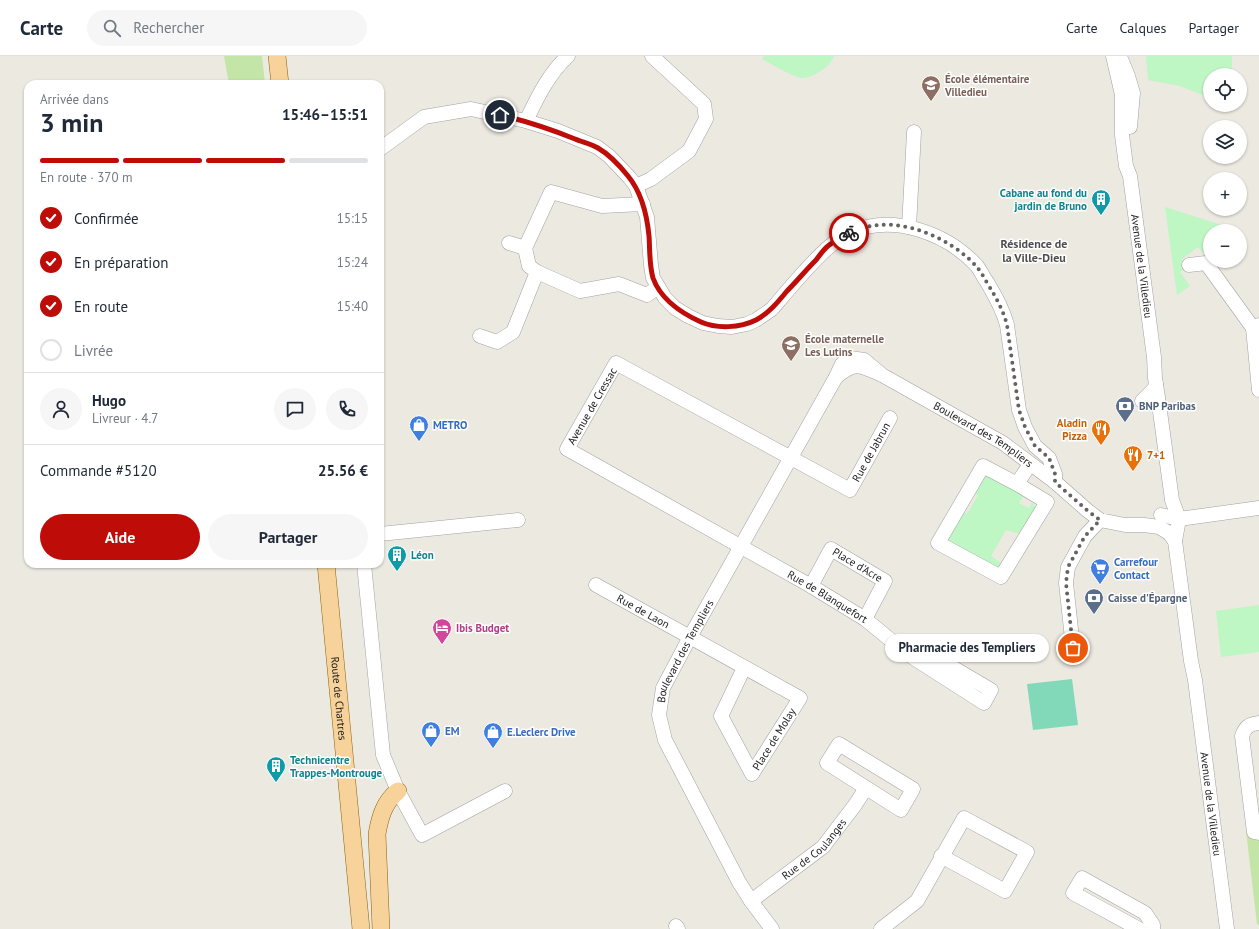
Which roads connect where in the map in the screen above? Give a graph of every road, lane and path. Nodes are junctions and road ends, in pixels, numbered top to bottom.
1 (277, 56) edge
2 (288, 56) edge
3 (568, 56) edge
4 (652, 56) edge
5 (1113, 56) edge
6 (1120, 56) edge
7 (280, 80) edge
8 (291, 80) edge
9 (1119, 80) junction
10 (1133, 93) junction
11 (526, 121) junction
12 (914, 132) dead end
13 (384, 146) edge
14 (1130, 176) junction
15 (636, 186) junction
16 (643, 204) junction
17 (909, 227) junction
18 (509, 242) dead end
19 (525, 248) junction
20 (1189, 265) dead end
21 (537, 272) junction
22 (658, 287) junction
23 (1256, 327) edge
24 (480, 336) dead end
25 (1154, 356) junction
26 (1259, 390) edge
27 (890, 418) dead end
28 (791, 458) junction
29 (1030, 464) junction
30 (1050, 478) junction
31 (1017, 484) junction
32 (1172, 500) junction
33 (1259, 508) edge
34 (1179, 519) junction
35 (518, 520) dead end
36 (1100, 520) junction
37 (1160, 521) junction
38 (384, 534) edge
39 (1175, 541) junction
40 (740, 547) junction
41 (326, 568) edge
42 (338, 568) edge
43 (364, 568) edge
44 (596, 585) dead end
45 (811, 586) junction
46 (865, 619) junction
47 (690, 637) junction
48 (1073, 648) dead end
49 (909, 655) junction
50 (744, 668) junction
51 (1195, 680) junction
52 (1259, 723) edge
53 (866, 788) junction
54 (398, 791) junction
55 (505, 791) dead end
56 (1259, 833) edge
57 (941, 856) junction
58 (751, 901) junction
59 (1151, 928) edge
60 (361, 929) edge
61 (373, 929) edge
62 (381, 929) edge
63 (772, 929) edge
64 (881, 929) edge
65 (1139, 929) edge
66 (1227, 929) edge

1 - 7 main road
2 - 8 main road
3 - 11 street
4 - 15 street
5 - 9 street, Avenue de la Villedieu
6 - 10 street, Avenue de la Villedieu
9 - 10 street
9 - 14 street, Avenue de la Villedieu
10 - 14 street, Avenue de la Villedieu
11 - 13 street
11 - 15 street
12 - 17 street
14 - 25 street, Avenue de la Villedieu
15 - 16 street
16 - 19 street
16 - 22 street
17 - 22 street
17 - 30 street
18 - 19 street
19 - 21 street
20 - 23 street
21 - 22 street
21 - 24 street
23 - 26 street
25 - 32 street, Avenue de la Villedieu
25 - 34 street, Avenue de la Villedieu
27 - 28 street, Rue de Jabrun
28 - 29 street, Boulevard des Templiers
28 - 40 street, Boulevard des Templiers
28 - 40 street, Avenue de Cressac
29 - 30 street, Boulevard des Templiers
29 - 31 street
30 - 36 street, Boulevard des Templiers
31 - 31 street
32 - 34 street, Avenue de la Villedieu
32 - 37 street, Boulevard des Templiers
33 - 34 street
34 - 37 street
34 - 39 street, Avenue de la Villedieu
34 - 51 street, Avenue de la Villedieu
35 - 38 street
36 - 37 street, Boulevard des Templiers
36 - 48 street
37 - 39 street
39 - 51 street, Avenue de la Villedieu
40 - 45 street, Rue de Blanquefort
40 - 47 street, Boulevard des Templiers
41 - 60 main road, Route de Chartres
42 - 61 main road, Route de Chartres
43 - 54 street
44 - 47 street, Rue de Laon
45 - 46 street, Rue de Blanquefort
45 - 46 street, Place d'Acre
46 - 49 street, Rue de Blanquefort
47 - 50 street, Place de Molay
47 - 58 street, Boulevard des Templiers
49 - 49 street, Rue de Blanquefort
50 - 50 street, Place de Molay
51 - 66 street, Avenue de la Villedieu
52 - 56 street
53 - 53 street
53 - 58 street, Rue de Coulanges
54 - 55 street
54 - 62 main road
57 - 57 street
57 - 64 street
58 - 63 street, Boulevard des Templiers
59 - 65 street

